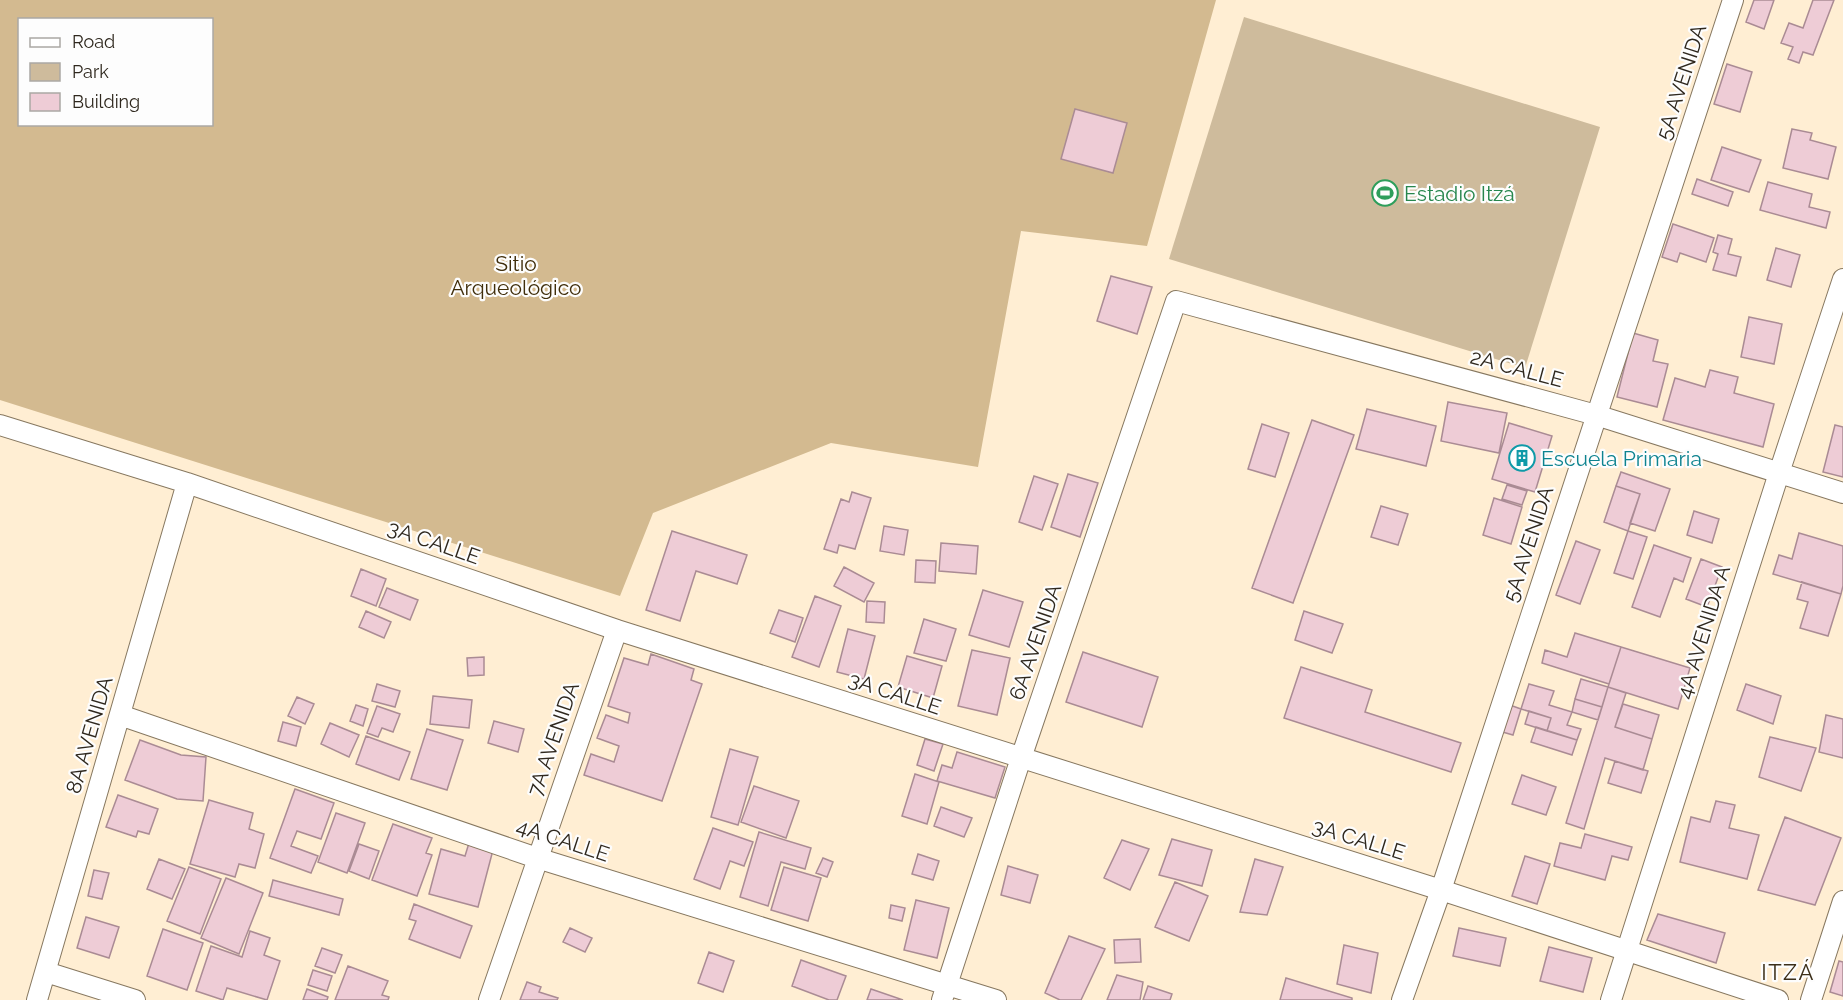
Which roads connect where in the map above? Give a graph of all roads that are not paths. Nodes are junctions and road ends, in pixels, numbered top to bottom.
1 (1734, 0) edge
2 (1843, 279) edge
3 (1176, 301) joint
4 (1596, 415) junction
5 (0, 425) edge
6 (1779, 473) junction
7 (187, 483) junction
8 (1843, 493) edge
9 (617, 630) junction
10 (120, 715) junction
11 (1021, 758) junction
12 (537, 858) junction
13 (1441, 890) junction
14 (1843, 901) edge
15 (1628, 952) junction
16 (46, 972) junction
17 (944, 992) edge
18 (37, 1000) edge
19 (135, 1000) edge
20 (489, 1000) edge
21 (996, 1000) edge
22 (1402, 1000) edge
23 (1611, 1000) edge
24 (1778, 1000) edge
25 (1811, 1000) edge

1 - 4 street, 5A AVENIDA
2 - 6 street, 4A AVENIDA A
3 - 4 street, 2A CALLE
3 - 11 street, 6A AVENIDA
4 - 6 street, 2A CALLE
4 - 13 street, 5A AVENIDA
5 - 7 street, 3A CALLE
6 - 8 street, 2A CALLE
6 - 15 street, 4A AVENIDA A
7 - 9 street, 3A CALLE
7 - 10 street, 8A AVENIDA
9 - 11 street, 3A CALLE
9 - 12 street, 7A AVENIDA
10 - 12 street, 4A CALLE
10 - 16 street, 8A AVENIDA
11 - 13 street, 3A CALLE
11 - 17 street, 6A AVENIDA
12 - 17 street, 4A CALLE
12 - 20 street, 7A AVENIDA
13 - 15 street, 3A CALLE
13 - 22 street, 5A AVENIDA
14 - 25 street
15 - 23 street, 4A AVENIDA A
15 - 24 street, 3A CALLE
16 - 18 street, 8A AVENIDA
16 - 19 street
17 - 21 street, 4A CALLE

